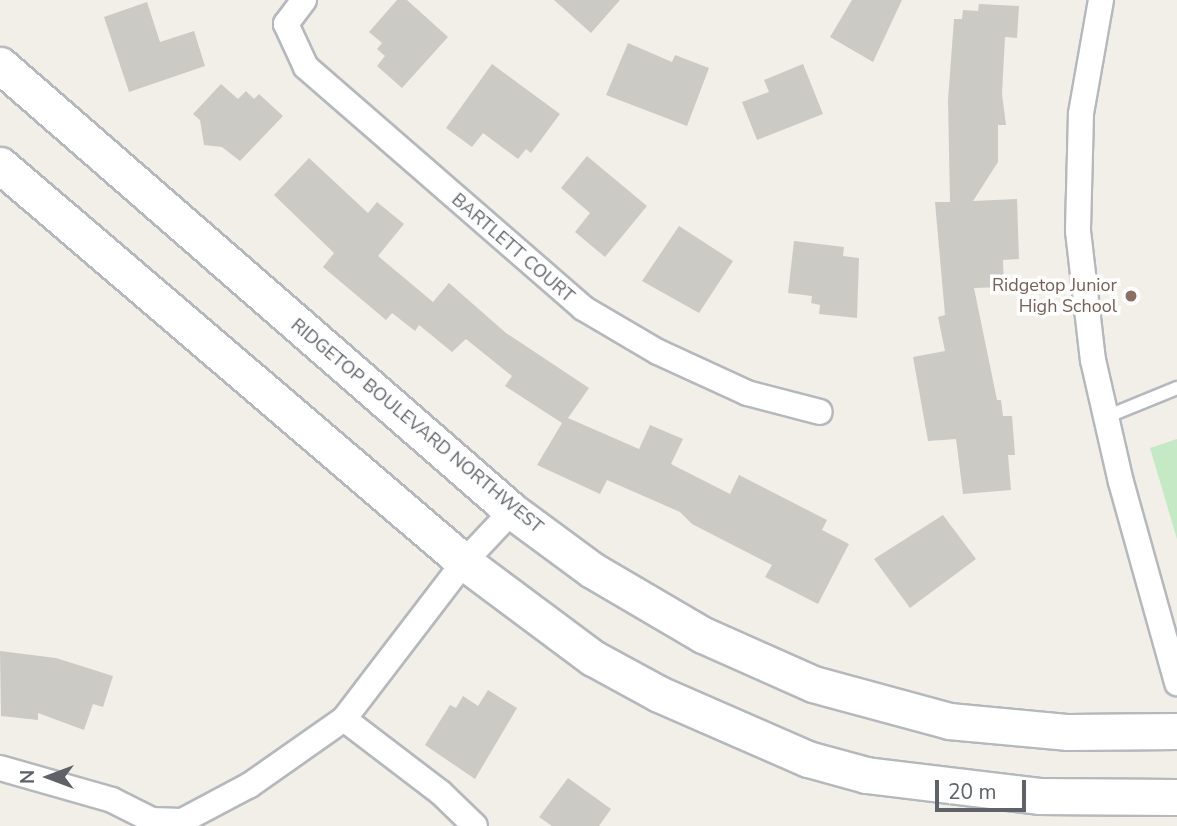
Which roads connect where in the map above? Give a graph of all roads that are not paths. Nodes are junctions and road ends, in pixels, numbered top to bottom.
1 (304, 0) edge
2 (1101, 0) edge
3 (0, 65) edge
4 (0, 165) edge
5 (1177, 388) edge
6 (820, 412) dead end
7 (1106, 417) junction
8 (512, 511) junction
9 (464, 562) junction
10 (1177, 683) edge
11 (344, 719) junction
12 (1177, 731) edge
13 (0, 768) edge
14 (1177, 797) edge
15 (153, 823) edge
16 (475, 826) edge

1 - 6 street, BARTLETT COURT
2 - 7 street
3 - 8 main road, RIDGETOP BOULEVARD NORTHWEST
4 - 9 main road
5 - 7 lane
7 - 10 street
8 - 9 street
8 - 12 main road, RIDGETOP BOULEVARD NORTHWEST
9 - 11 street
9 - 14 main road
11 - 15 street
11 - 16 street
13 - 15 street

